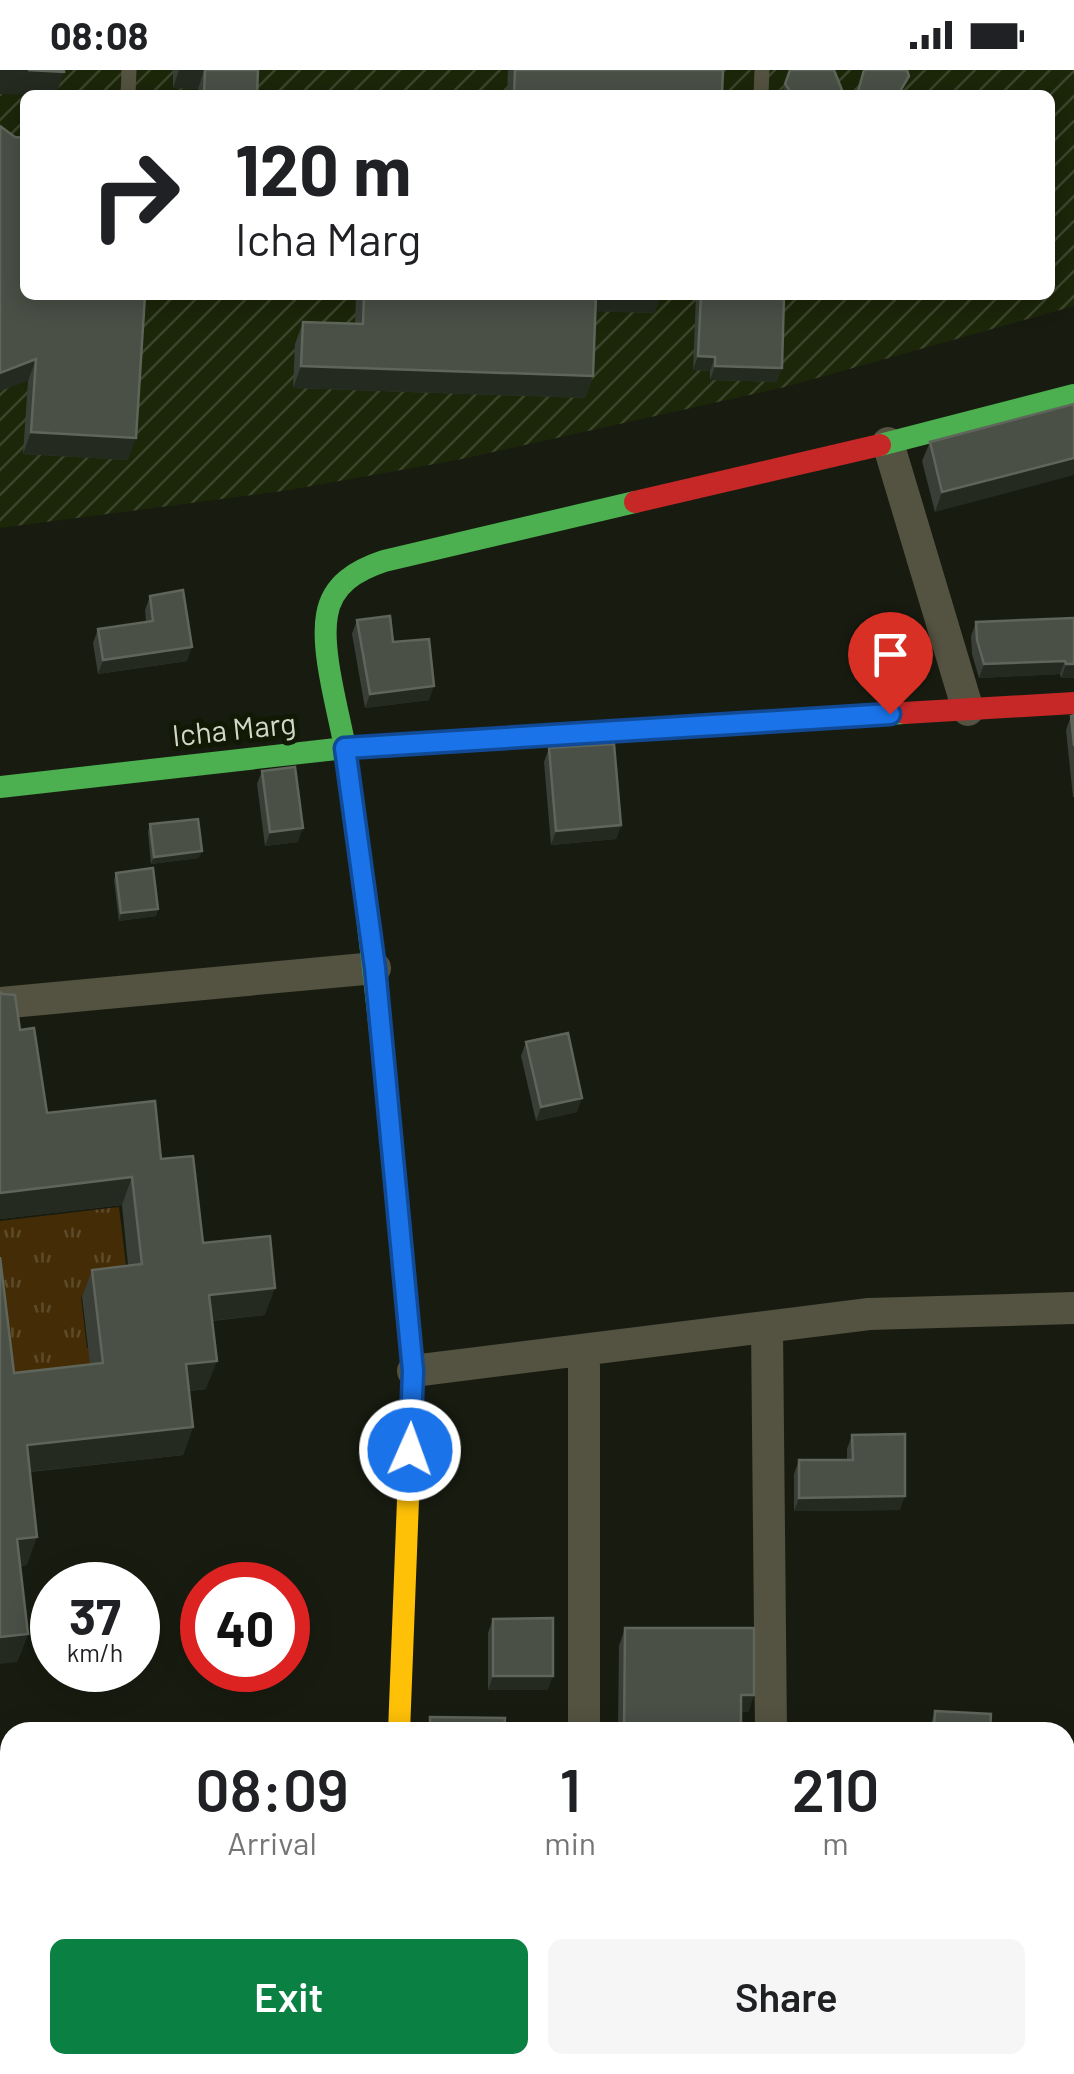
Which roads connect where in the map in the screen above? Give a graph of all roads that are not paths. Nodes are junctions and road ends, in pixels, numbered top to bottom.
1 (1074, 395) edge
2 (888, 443) junction
3 (1074, 704) edge
4 (968, 710) junction
5 (345, 748) junction
6 (0, 786) edge
7 (375, 968) junction
8 (0, 1003) edge
9 (1074, 1308) edge
10 (767, 1329) junction
11 (584, 1352) junction
12 (413, 1371) junction
13 (398, 1722) edge
14 (584, 1722) edge
15 (771, 1722) edge

1 - 2 street
2 - 4 street
2 - 5 street
3 - 4 street, Icha Marg
4 - 5 street, Icha Marg
5 - 6 street, Icha Marg
5 - 7 street
7 - 8 street
7 - 12 street
9 - 10 street
10 - 11 street
10 - 15 street
11 - 12 street
11 - 14 street
12 - 13 street

